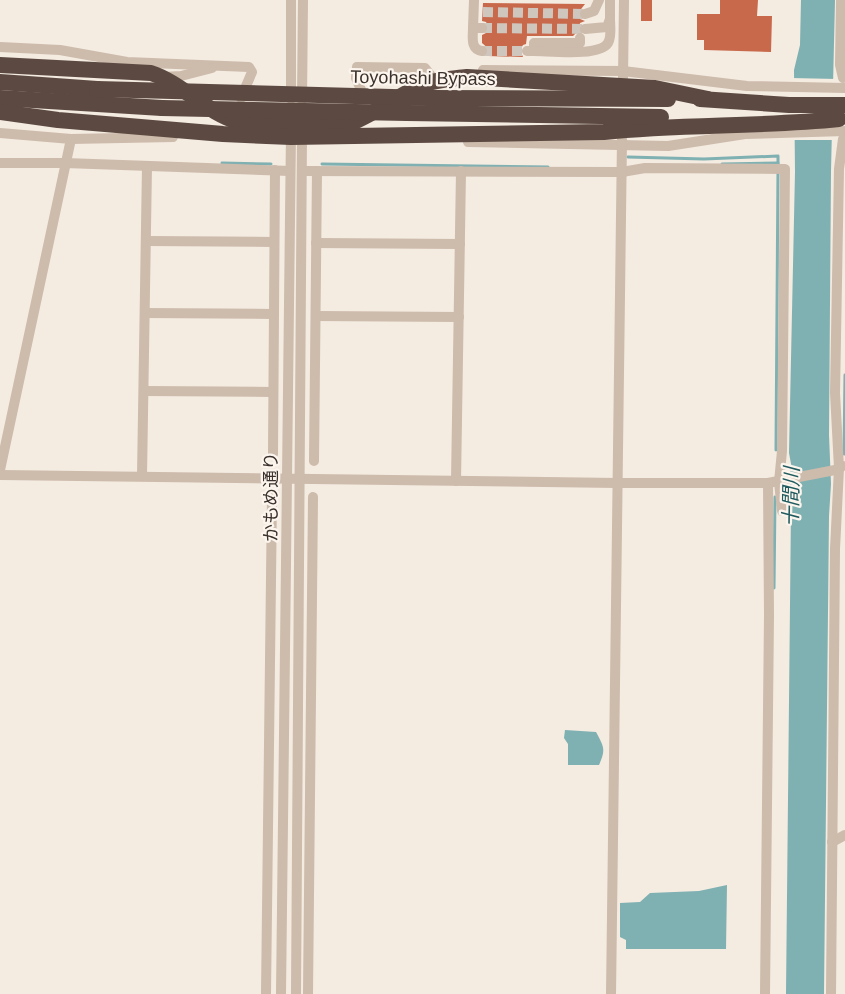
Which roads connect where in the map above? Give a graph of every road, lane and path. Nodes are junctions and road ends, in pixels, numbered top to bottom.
1 (291, 0) edge
2 (303, 0) edge
3 (474, 0) edge
4 (599, 0) edge
5 (610, 0) edge
6 (624, 0) edge
7 (841, 0) edge
8 (585, 14) dead end
9 (610, 19) junction
10 (0, 46) edge
11 (482, 51) dead end
12 (0, 64) edge
13 (220, 65) junction
14 (623, 76) junction
15 (163, 77) junction
16 (440, 80) junction
17 (0, 82) edge
18 (0, 98) edge
19 (708, 99) junction
20 (842, 110) edge
21 (0, 112) edge
22 (371, 113) junction
23 (790, 120) junction
24 (235, 121) junction
25 (297, 131) junction
26 (0, 133) edge
27 (215, 133) junction
28 (416, 135) junction
29 (71, 139) junction
30 (622, 142) junction
31 (843, 162) edge
32 (0, 163) edge
33 (65, 163) junction
34 (147, 166) junction
35 (275, 170) junction
36 (296, 171) junction
37 (317, 171) junction
38 (461, 171) junction
39 (622, 172) junction
40 (146, 241) junction
41 (274, 242) junction
42 (316, 243) junction
43 (460, 244) junction
44 (145, 313) junction
45 (274, 314) junction
46 (316, 316) junction
47 (459, 317) junction
48 (273, 351) junction
49 (288, 351) junction
50 (301, 352) junction
51 (315, 352) junction
52 (144, 391) junction
53 (273, 392) junction
54 (273, 454) dead end
55 (314, 462) dead end
56 (840, 468) edge
57 (0, 470) edge
58 (0, 475) edge
59 (142, 476) junction
60 (287, 478) junction
61 (300, 478) junction
62 (456, 481) junction
63 (777, 482) junction
64 (618, 483) junction
65 (272, 495) dead end
66 (313, 497) dead end
67 (782, 511) dead end
68 (269, 806) junction
69 (285, 806) junction
70 (297, 806) junction
71 (310, 806) junction
72 (845, 835) edge
73 (832, 842) junction
74 (296, 957) junction
75 (308, 957) junction
76 (266, 977) junction
77 (281, 978) junction
78 (266, 994) edge
79 (281, 994) edge
80 (296, 994) edge
81 (308, 994) edge
82 (611, 994) edge
83 (765, 994) edge
84 (831, 994) edge

1 - 25 street, かもめ通り
2 - 25 street, かもめ通り
3 - 11 street
4 - 8 street
5 - 9 street
6 - 14 street
7 - 20 street
9 - 9 street
10 - 13 street
12 - 15 highway
13 - 15 street
13 - 24 street
14 - 16 street
14 - 20 street
15 - 24 highway
16 - 19 highway
16 - 22 highway
16 - 22 street
17 - 19 highway, Toyohashi Bypass, bridge
18 - 23 highway, Toyohashi Bypass, bridge
19 - 23 highway, Toyohashi Bypass
20 - 23 highway, Toyohashi Bypass
20 - 23 street
20 - 31 street
21 - 27 highway
22 - 25 highway
23 - 28 highway
23 - 30 street
24 - 25 highway
25 - 27 highway
25 - 28 highway
25 - 36 street, かもめ通り
26 - 29 street
27 - 29 street
28 - 30 street
29 - 33 street
30 - 39 street
31 - 56 street
32 - 33 street
33 - 34 street
33 - 57 street
34 - 35 street
34 - 40 street
35 - 36 street
35 - 41 street
36 - 37 street
36 - 49 street, かもめ通り
36 - 50 street, かもめ通り
37 - 38 street
37 - 42 street
38 - 39 street
38 - 43 street
39 - 63 street
39 - 64 street
40 - 41 street
40 - 44 street
41 - 45 street
42 - 43 street
42 - 46 street
43 - 47 street
44 - 45 street
44 - 52 street
45 - 48 street
46 - 47 street
46 - 51 street
47 - 62 street
48 - 49 street
48 - 53 street
49 - 60 street, かもめ通り
50 - 51 street
50 - 61 street, かもめ通り
51 - 55 street
52 - 53 street
52 - 59 street
53 - 54 street
56 - 63 street
56 - 73 street
58 - 59 street
59 - 60 street
60 - 61 street
60 - 69 street, かもめ通り
61 - 62 street
61 - 70 street, かもめ通り
62 - 64 street
63 - 64 street
63 - 67 street
63 - 83 street
64 - 82 street
65 - 68 street
66 - 71 street
68 - 69 street
68 - 76 street
69 - 70 street
69 - 77 street, かもめ通り
70 - 71 street
70 - 74 street, かもめ通り
71 - 75 street
72 - 73 street
73 - 84 street
74 - 75 street
74 - 80 street, かもめ通り
75 - 81 street
76 - 77 street
76 - 78 street
77 - 79 street, かもめ通り

